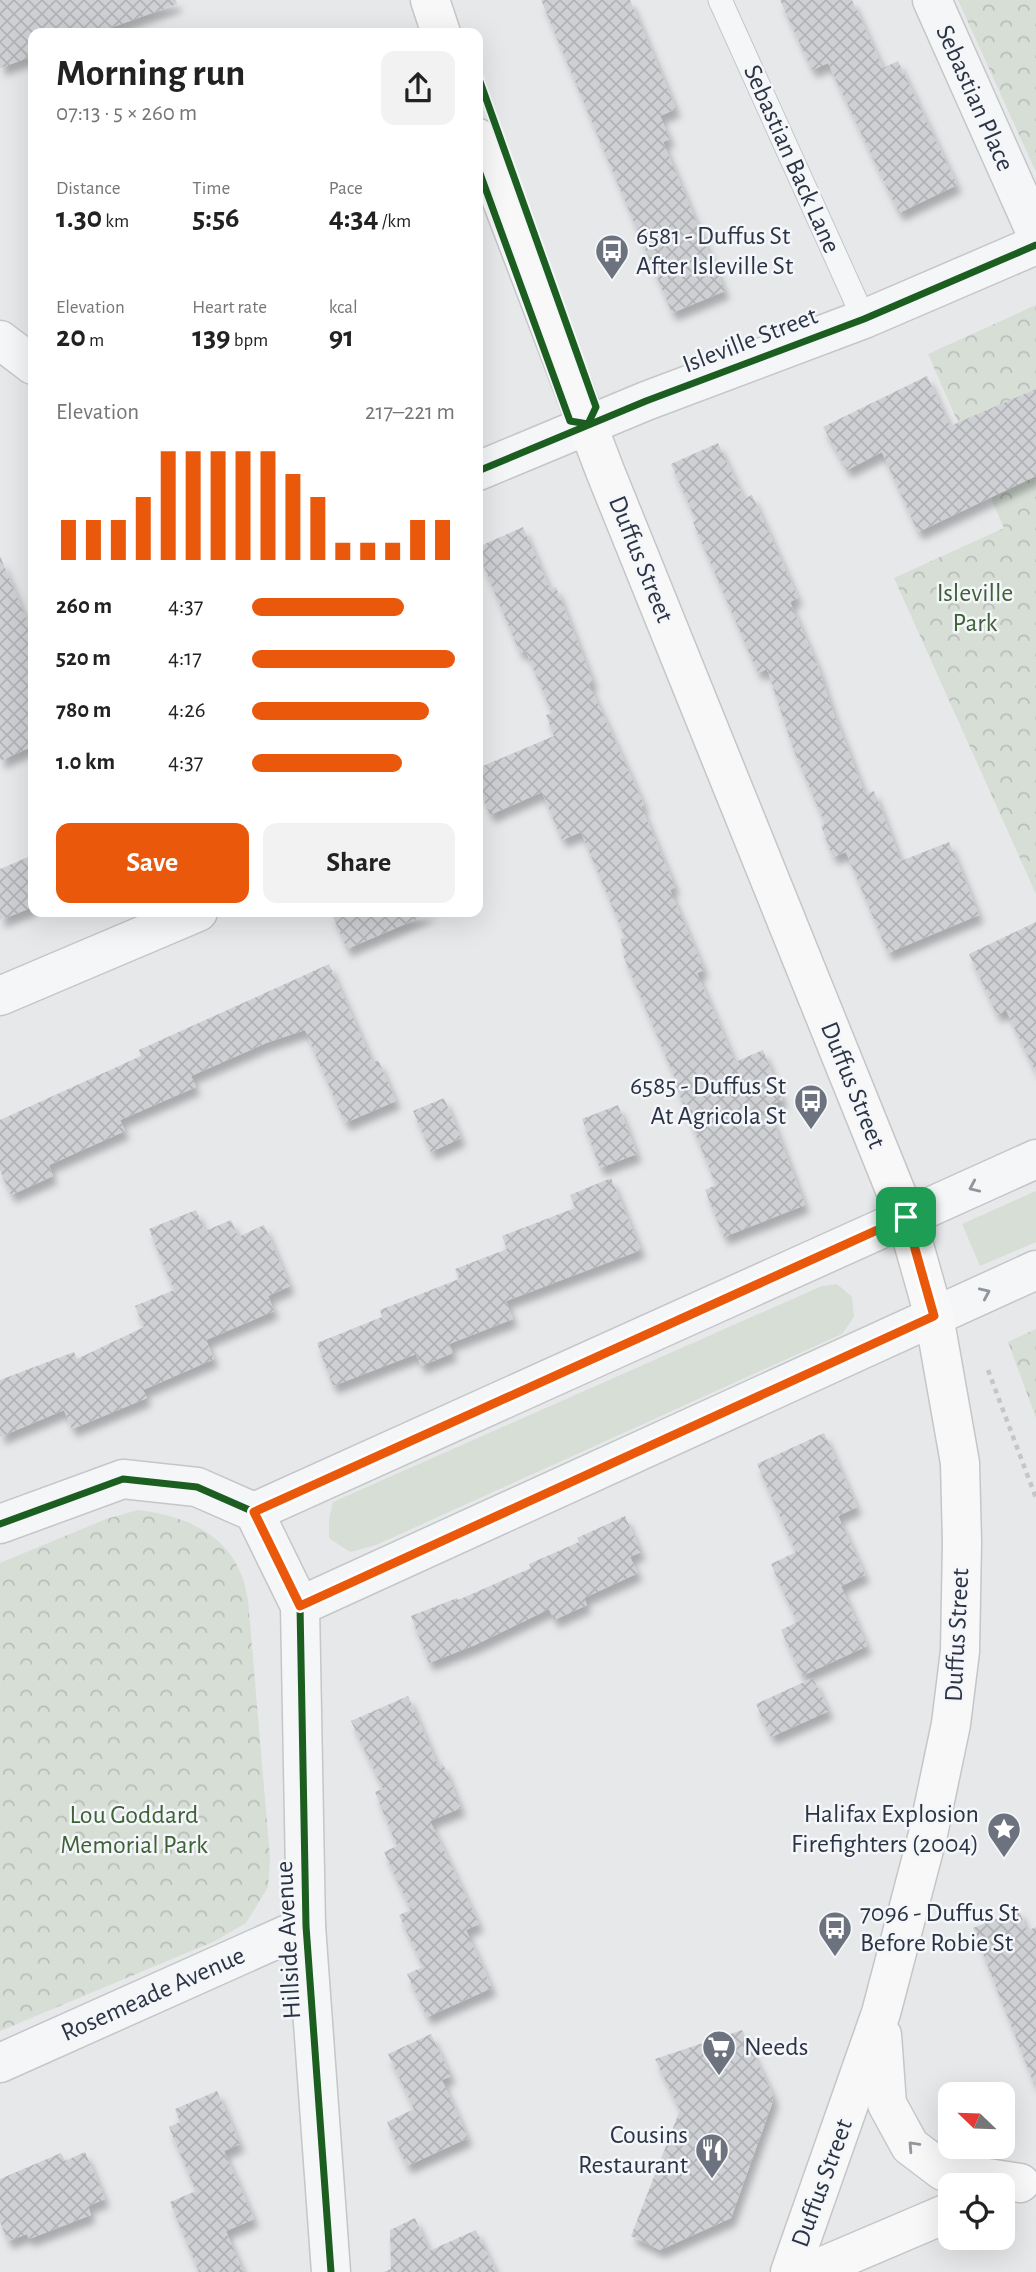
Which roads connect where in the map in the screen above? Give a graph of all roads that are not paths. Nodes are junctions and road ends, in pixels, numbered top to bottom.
1 (430, 0) edge
2 (720, 0) edge
3 (932, 0) edge
4 (439, 28) edge
5 (483, 151) edge
6 (1036, 233) edge
7 (1036, 245) edge
8 (864, 319) junction
9 (0, 340) edge
10 (28, 361) edge
11 (588, 424) junction
12 (483, 469) edge
13 (186, 917) edge
14 (0, 996) edge
15 (1036, 1158) edge
16 (906, 1217) junction
17 (1036, 1270) edge
18 (934, 1316) junction
19 (254, 1512) junction
20 (0, 1524) edge
21 (300, 1606) junction
22 (306, 1926) junction
23 (881, 2013) junction
24 (0, 2063) edge
25 (1020, 2183) edge
26 (938, 2217) edge
27 (331, 2272) edge
28 (790, 2272) edge
29 (809, 2272) edge

1 - 4 main road
2 - 8 lane, Sebastian Back Lane
3 - 6 street, Sebastian Place
5 - 11 main road, Duffus Street
7 - 8 street, Isleville Street
8 - 11 street, Isleville Street
9 - 10 street
11 - 12 street, Isleville Street
11 - 16 main road, Duffus Street
13 - 14 street
15 -> 16 street
16 - 18 main road, Duffus Street
16 - 19 street
18 -> 17 street
18 - 21 street
18 - 23 main road, Duffus Street
19 - 20 street
19 - 21 street
21 - 22 street, Hillside Avenue
22 - 24 street, Rosemeade Avenue
22 - 27 street, Hillside Avenue
25 -> 23 main road
23 - 28 main road, Duffus Street
26 - 29 main road

